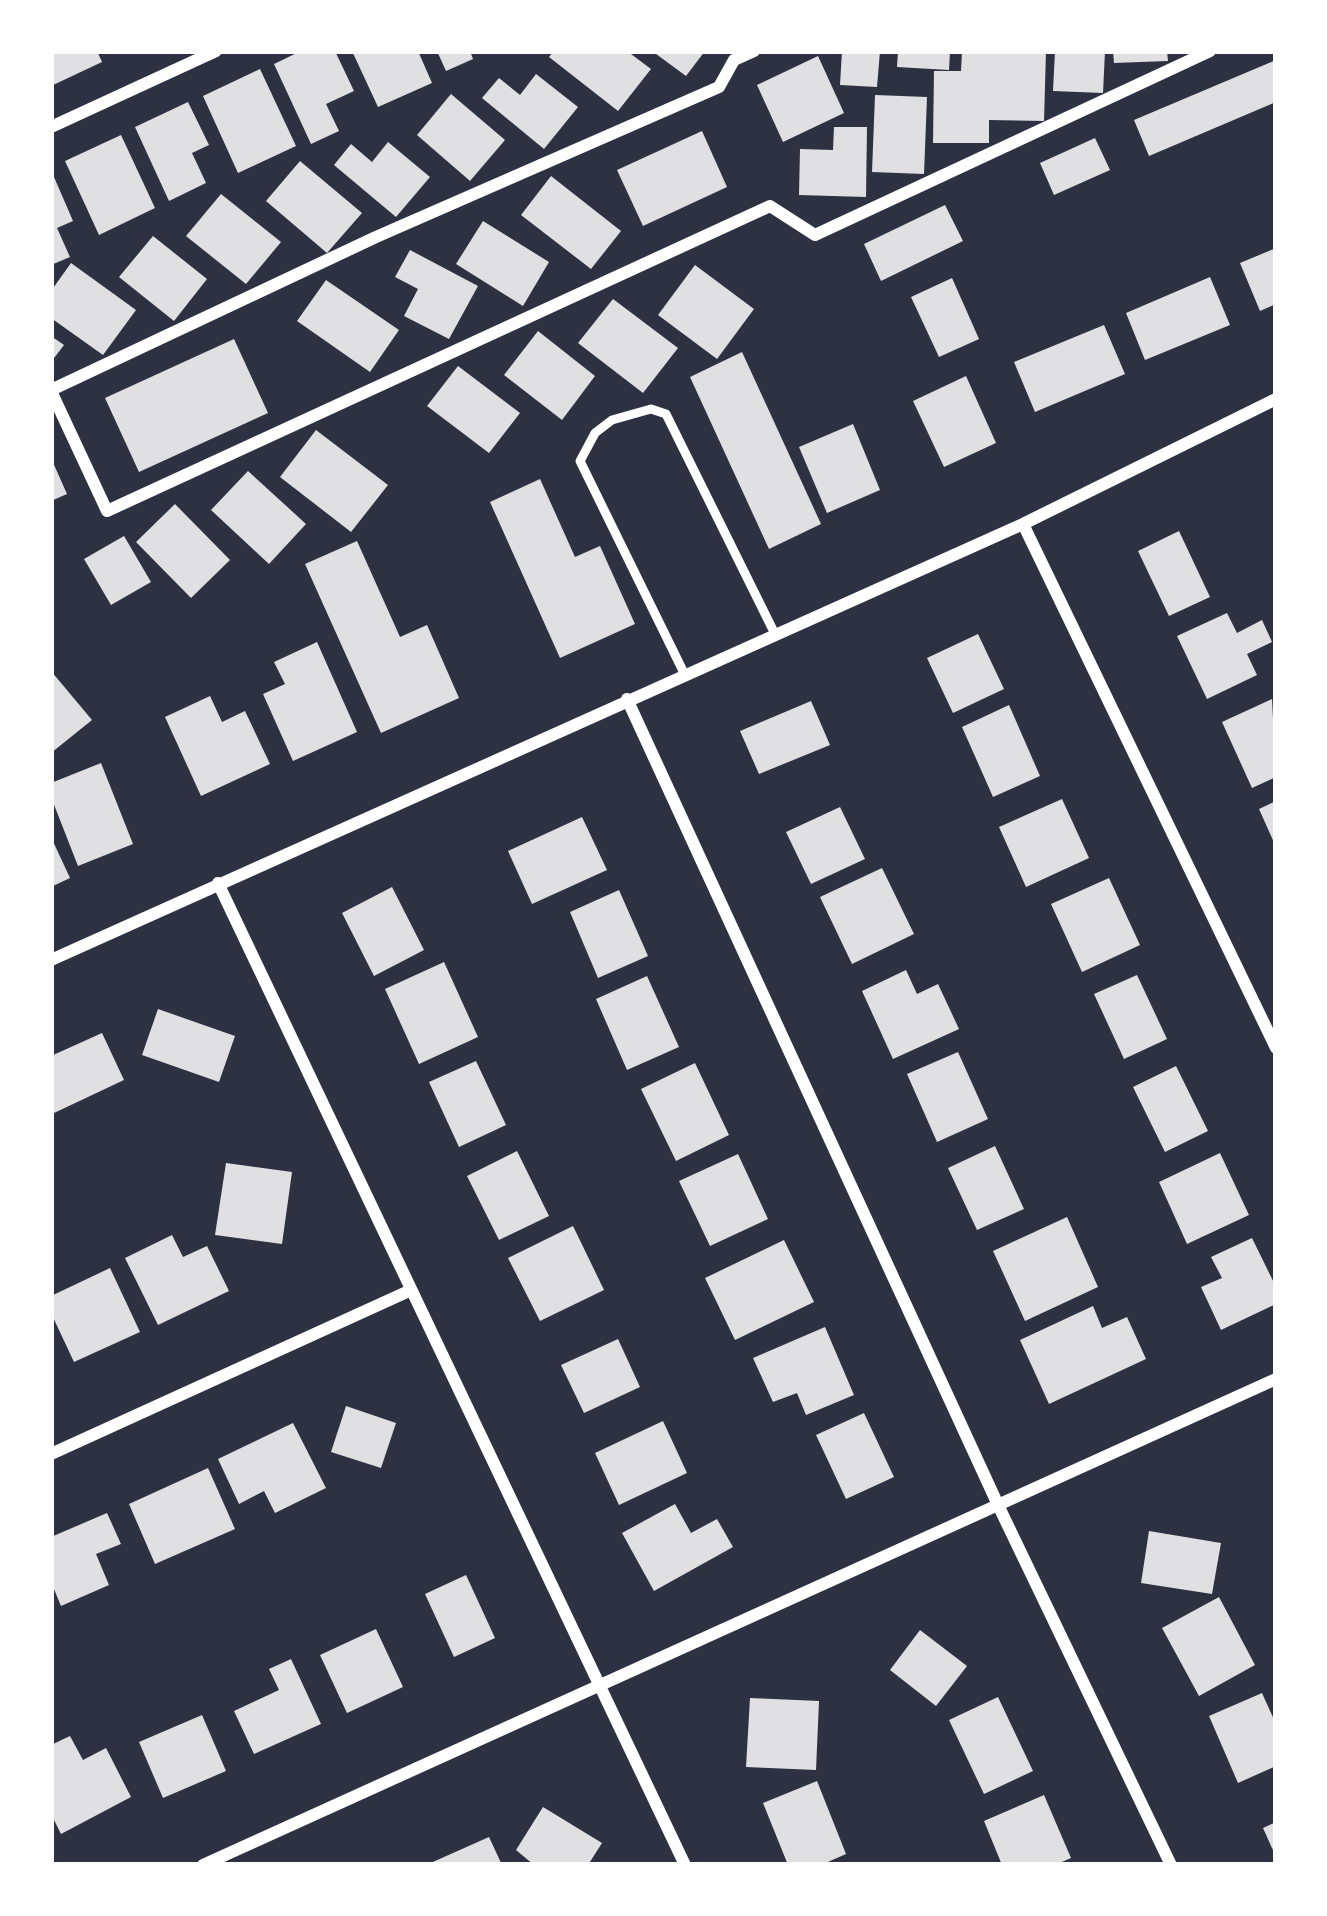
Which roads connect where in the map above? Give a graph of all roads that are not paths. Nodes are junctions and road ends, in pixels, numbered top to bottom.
1 (216, 51) edge
2 (754, 51) edge
3 (1210, 51) edge
4 (51, 127) edge
5 (51, 390) edge
6 (1276, 398) edge
7 (1023, 524) junction
8 (774, 632) junction
9 (684, 673) junction
10 (627, 698) junction
11 (218, 883) junction
12 (51, 960) edge
13 (1276, 1048) edge
14 (410, 1291) junction
15 (1276, 1379) edge
16 (51, 1454) edge
17 (999, 1507) junction
18 (596, 1684) junction
19 (202, 1865) edge
20 (685, 1865) edge
21 (1172, 1865) edge

1 - 4 street
2 - 5 street
3 - 5 street
6 - 7 street
7 - 8 street
7 - 13 street
8 - 9 street
8 - 9 lane
9 - 10 street
10 - 11 street
10 - 17 street
11 - 12 street
11 - 14 street
14 - 16 street
14 - 18 street
15 - 17 street
17 - 18 street
17 - 21 street
18 - 19 street
18 - 20 street

